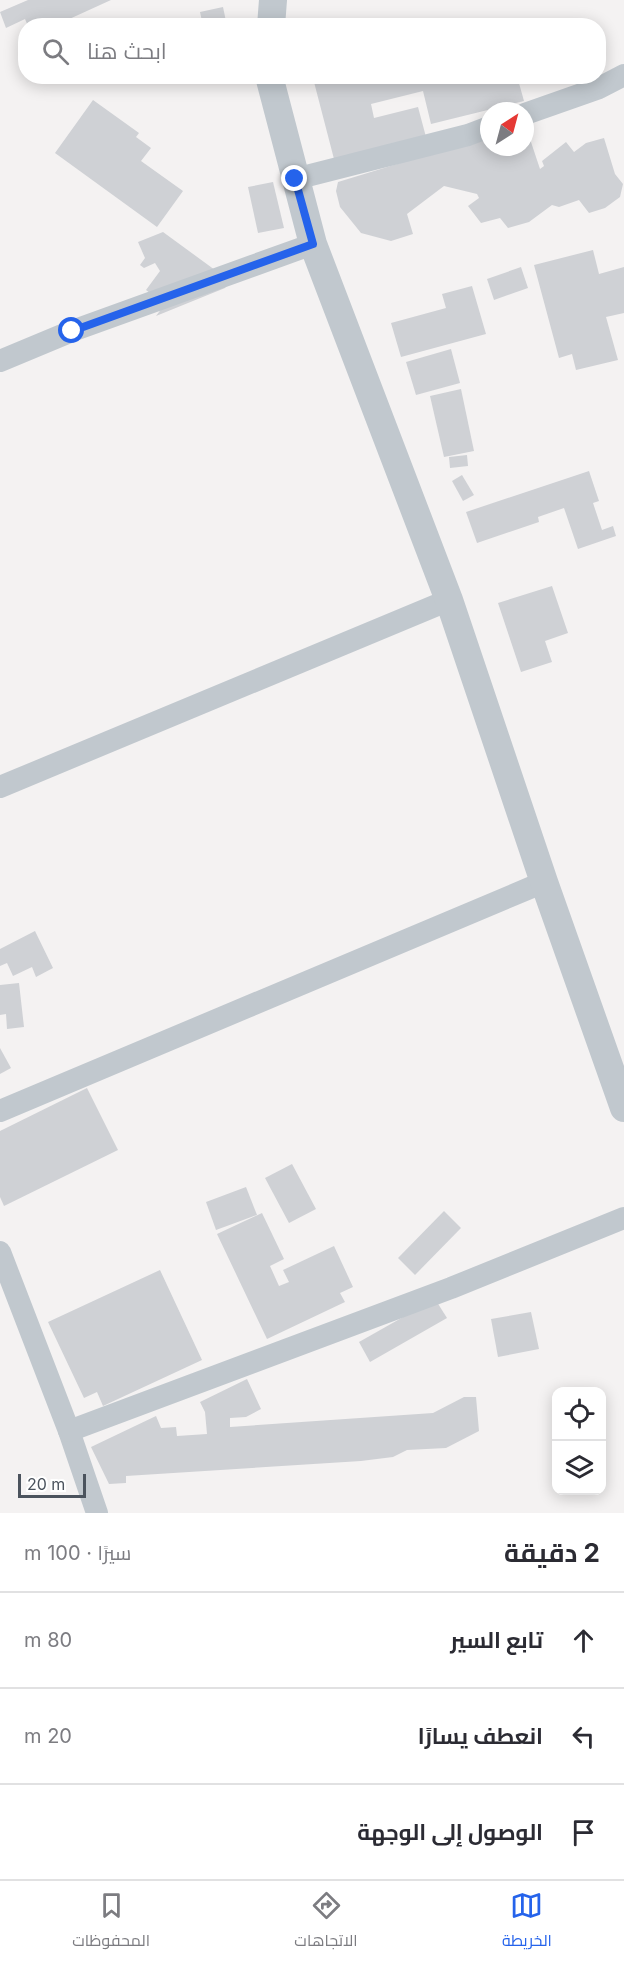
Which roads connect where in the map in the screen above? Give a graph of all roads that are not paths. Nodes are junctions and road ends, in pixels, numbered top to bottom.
1 (273, 0) edge
2 (272, 18) edge
3 (624, 75) edge
4 (271, 84) edge
5 (534, 111) edge
6 (480, 130) edge
7 (295, 179) junction
8 (313, 244) junction
9 (0, 361) edge
10 (449, 600) junction
11 (0, 787) edge
12 (544, 882) junction
13 (624, 1108) edge
14 (0, 1111) edge
15 (624, 1218) edge
16 (0, 1252) edge
17 (69, 1431) junction
18 (97, 1513) edge

1 - 2 street
3 - 5 street
4 - 7 street
6 - 7 street
7 - 8 street
8 - 9 street
8 - 10 street
10 - 11 street
10 - 12 street
12 - 13 street
12 - 14 street
15 - 17 street
16 - 17 street
17 - 18 street

